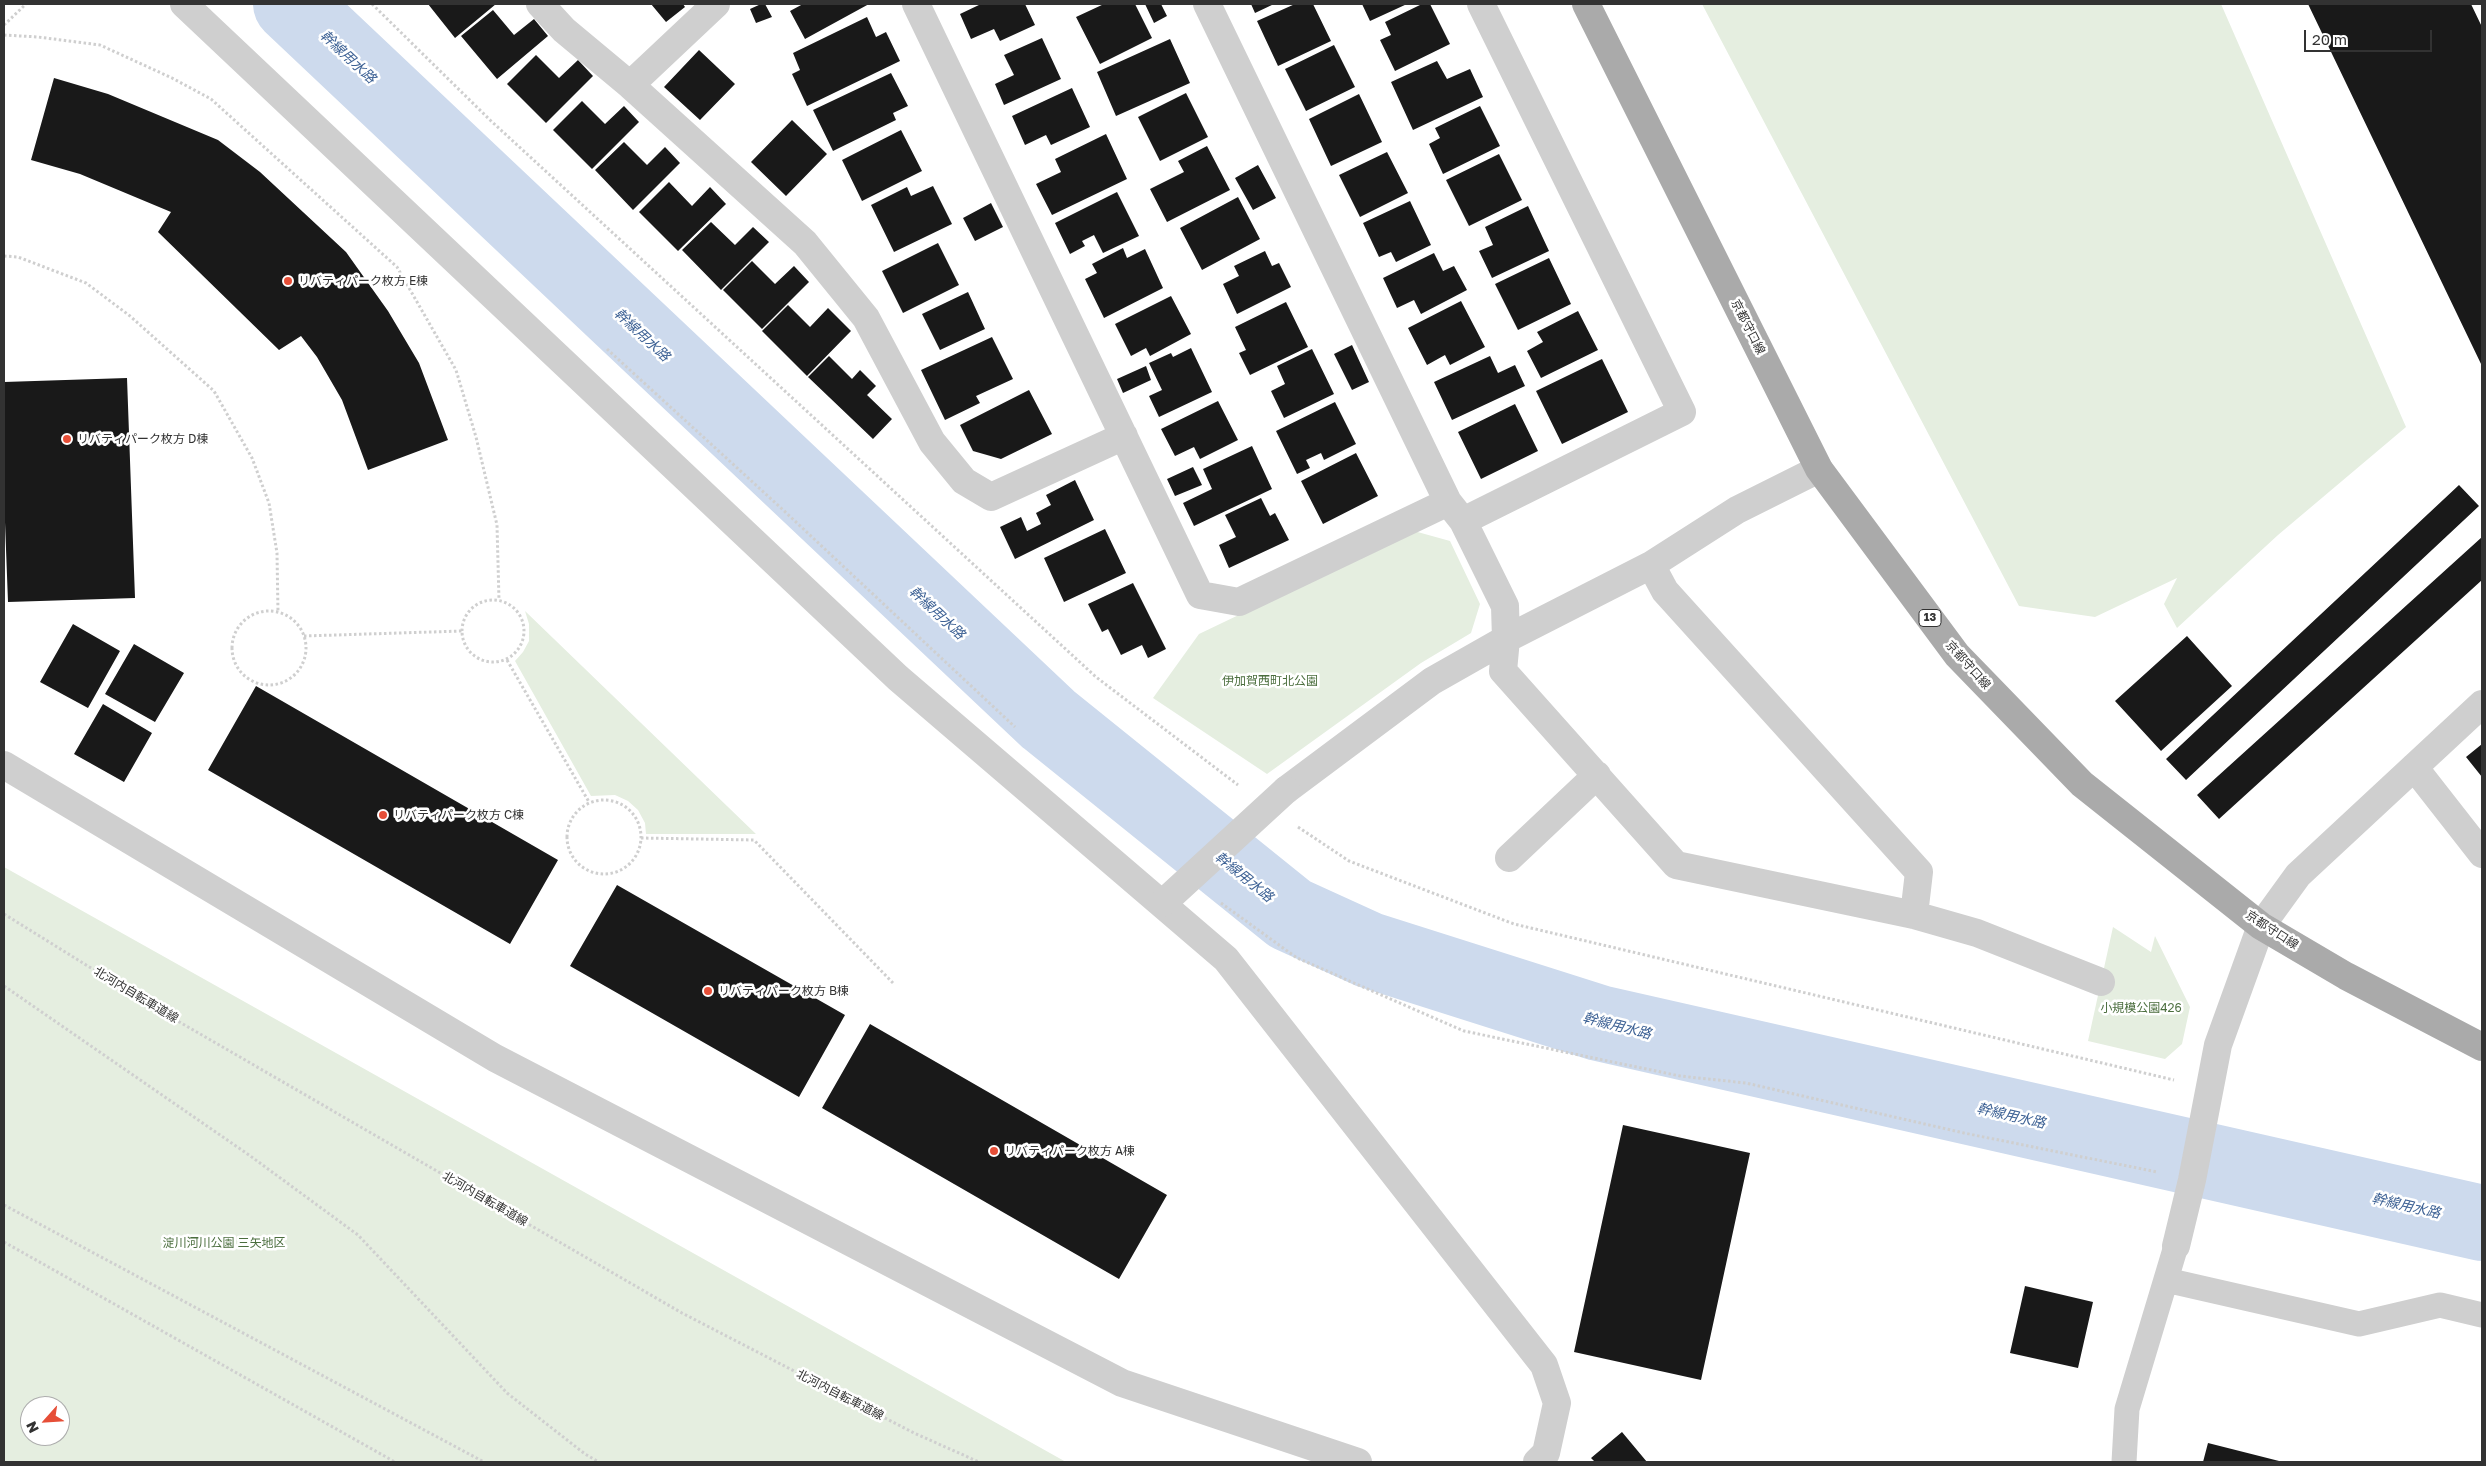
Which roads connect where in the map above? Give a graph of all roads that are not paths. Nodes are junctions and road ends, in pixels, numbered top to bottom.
1 (184, 4) edge
2 (540, 4) edge
3 (716, 4) edge
4 (916, 4) edge
5 (1207, 4) edge
6 (1481, 4) edge
7 (1586, 4) edge
8 (630, 85) junction
9 (1124, 436) junction
10 (1819, 469) junction
11 (1456, 511) junction
12 (1651, 565) junction
13 (1506, 639) junction
14 (2482, 704) edge
15 (4, 765) edge
16 (2414, 767) junction
17 (1597, 775) junction
18 (2482, 854) edge
19 (1509, 858) dead end
20 (1163, 903) junction
21 (1914, 915) junction
22 (2261, 926) junction
23 (2101, 982) dead end
24 (2482, 1047) edge
25 (2176, 1246) joint
26 (2166, 1280) junction
27 (2482, 1316) edge
28 (1358, 1462) edge
29 (1537, 1462) edge
30 (2124, 1462) edge

1 - 20 street
2 - 8 street
3 - 8 street
4 - 9 street
5 - 11 street
6 - 11 street
7 - 10 main road, 京都守口線 / 13
8 - 9 street
9 - 11 street
10 - 12 street
10 - 22 main road, 京都守口線 / 13
11 - 13 street
12 - 13 street
12 - 21 street
13 - 17 street
13 - 20 street, bridge
14 - 16 street
15 - 28 street
16 - 18 street
16 - 22 street
17 - 19 street
17 - 21 street
20 - 29 street
21 - 23 street
22 - 24 main road, 京都守口線 / 13
22 - 25 street
25 - 26 lane
26 - 27 lane
26 - 30 lane

